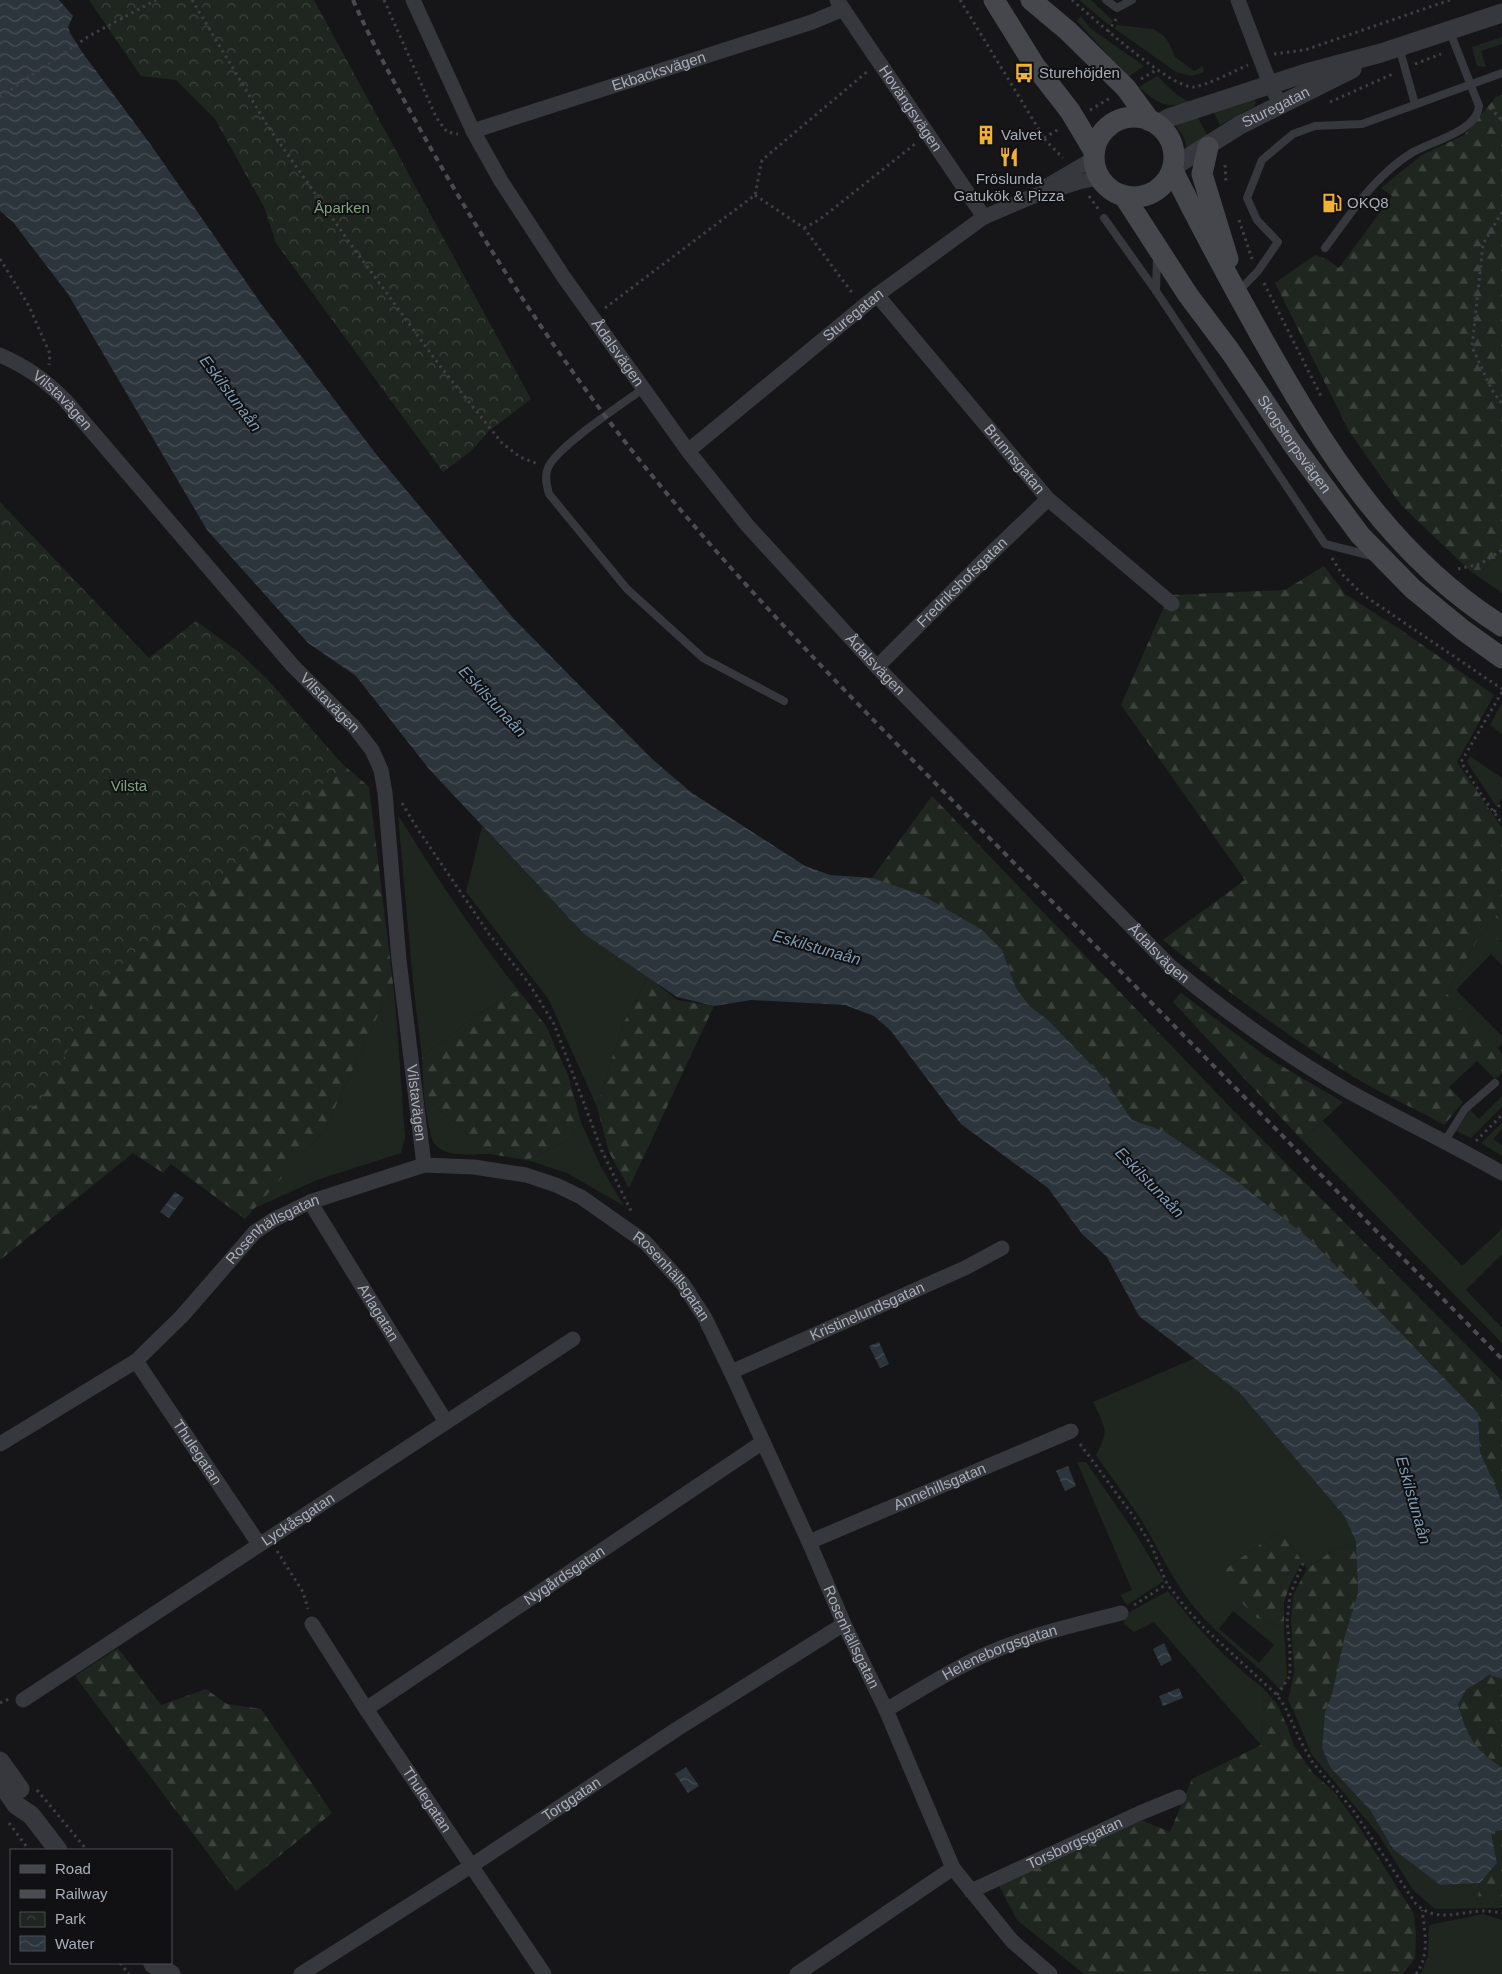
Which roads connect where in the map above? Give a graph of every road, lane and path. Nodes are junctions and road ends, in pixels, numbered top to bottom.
1 (156, 0) edge
2 (192, 0) edge
3 (384, 0) edge
4 (413, 0) edge
5 (960, 0) edge
6 (994, 0) edge
7 (1031, 0) edge
8 (1072, 0) edge
9 (1106, 0) edge
10 (1132, 0) edge
11 (1238, 0) edge
12 (1450, 0) edge
13 (840, 5) edge
14 (1502, 13) edge
15 (1449, 31) junction
16 (1458, 48) junction
17 (1390, 50) junction
18 (1262, 60) junction
19 (878, 63) junction
20 (1406, 68) junction
21 (1158, 69) junction
22 (1502, 73) edge
23 (1270, 84) junction
24 (1470, 84) junction
25 (1126, 88) junction
26 (0, 97) edge
27 (1328, 103) dead end
28 (1485, 103) dead end
29 (1280, 104) junction
30 (1416, 104) junction
31 (1075, 119) junction
32 (1502, 120) edge
33 (1153, 123) junction
34 (474, 130) junction
35 (927, 134) junction
36 (1044, 138) junction
37 (1216, 152) junction
38 (1088, 168) junction
39 (1173, 169) junction
40 (1227, 184) dead end
41 (755, 195) junction
42 (1124, 196) junction
43 (1502, 212) edge
44 (1236, 213) dead end
45 (984, 217) junction
46 (1104, 218) joint
47 (804, 228) junction
48 (1157, 245) junction
49 (1325, 248) dead end
50 (0, 258) edge
51 (1258, 271) junction
52 (1156, 291) junction
53 (1237, 294) junction
54 (877, 295) junction
55 (862, 307) junction
56 (593, 317) junction
57 (0, 355) edge
58 (47, 382) junction
59 (644, 388) junction
60 (1502, 404) edge
61 (1326, 406) dead end
62 (688, 451) junction
63 (548, 468) junction
64 (1048, 499) junction
65 (1325, 544) junction
66 (1502, 550) edge
67 (1384, 559) junction
68 (1462, 575) dead end
69 (1172, 604) dead end
70 (1502, 626) edge
71 (1502, 658) edge
72 (878, 667) junction
73 (1502, 691) edge
74 (784, 701) dead end
75 (399, 797) dead end
76 (1502, 802) edge
77 (1494, 812) junction
78 (1502, 823) edge
79 (1495, 1083) dead end
80 (1502, 1115) edge
81 (1444, 1141) junction
82 (1475, 1143) dead end
83 (424, 1165) junction
84 (1502, 1173) edge
85 (310, 1202) junction
86 (632, 1214) dead end
87 (1002, 1248) dead end
88 (573, 1339) dead end
89 (136, 1361) junction
90 (731, 1372) junction
91 (446, 1422) junction
92 (1071, 1432) joint
93 (763, 1442) junction
94 (0, 1444) edge
95 (264, 1541) junction
96 (809, 1542) junction
97 (1303, 1563) dead end
98 (1167, 1584) junction
99 (1121, 1613) joint
100 (312, 1624) joint
101 (844, 1624) junction
102 (1277, 1695) junction
103 (22, 1700) dead end
104 (366, 1709) junction
105 (886, 1710) junction
106 (0, 1760) edge
107 (0, 1781) edge
108 (32, 1784) dead end
109 (1179, 1797) dead end
110 (31, 1815) junction
111 (6, 1818) dead end
112 (29, 1849) edge
113 (57, 1849) edge
114 (85, 1849) edge
115 (471, 1866) junction
116 (953, 1868) junction
117 (971, 1891) junction
118 (1422, 1909) junction
119 (1502, 1913) edge
120 (121, 1964) edge
121 (155, 1967) edge
122 (1047, 1973) edge
123 (130, 1974) edge
124 (171, 1974) edge
125 (300, 1974) edge
126 (544, 1974) edge
127 (797, 1974) edge
128 (1416, 1974) edge

1 - 26 path
2 - 63 path
3 - 34 path
4 - 34 street, Ådalsvägen
5 - 36 path
6 - 31 main road
7 - 25 main road
8 - 21 path
9 - 10 lane
11 - 18 street
12 - 18 path
13 - 19 street, Hovängsvägen
13 - 34 street, Ekbacksvägen
14 - 15 street, Sturegatan
15 - 16 lane
15 - 17 street, Sturegatan
16 - 20 path
16 - 24 lane
17 - 20 lane
17 - 23 street, Sturegatan
17 - 29 street, Sturegatan
18 - 21 path
18 - 23 street
19 - 35 street, Hovängsvägen
19 - 41 path
20 - 27 path
20 - 30 lane
21 - 25 path
22 - 24 lane
23 - 29 street
23 - 33 street, Sturegatan
24 - 30 lane
24 - 49 lane
25 - 31 path
25 - 33 main road
28 - 32 path
29 - 37 street, Sturegatan
30 - 51 lane
31 - 36 path
31 - 38 main road
33 - 38 main road
33 - 39 main road
34 - 56 street, Ådalsvägen
35 - 45 street, Hovängsvägen
35 - 47 path
36 - 38 path
37 - 39 street, Sturegatan
37 - 40 path
37 - 53 main road
38 - 42 main road
38 - 45 street, Sturegatan
38 - 46 path
39 - 42 main road
39 - 53 main road, Skogstorpsvägen
41 - 47 path
41 - 56 path
42 - 48 main road, Skogstorpsvägen
43 - 60 path
44 - 51 path
45 - 54 street, Sturegatan
46 - 52 lane
47 - 55 path
48 - 52 lane
48 - 67 main road, Skogstorpsvägen
50 - 58 path
51 - 53 lane
51 - 61 path
52 - 65 lane
53 - 70 main road, Skogstorpsvägen
54 - 55 street, Sturegatan
54 - 64 street, Brunnsgatan
55 - 62 street, Sturegatan
56 - 59 street, Ådalsvägen
57 - 58 street, Vilstavägen
58 - 83 street, Vilstavägen
59 - 62 street, Ådalsvägen
59 - 63 lane
62 - 72 street, Ådalsvägen
63 - 74 lane
64 - 69 street, Brunnsgatan
64 - 72 street, Fredrikshofsgatan
65 - 67 lane
65 - 73 path
66 - 68 path
67 - 71 main road, Skogstorpsvägen
72 - 81 street, Ådalsvägen
73 - 77 path
75 - 86 path
76 - 77 path
77 - 78 path
79 - 81 lane
80 - 82 path
81 - 84 street, Ådalsvägen
83 - 85 street, Rosenhällsgatan
83 - 90 street, Rosenhällsgatan
85 - 89 street, Rosenhällsgatan
85 - 91 street, Arlagatan
87 - 90 street, Kristinelundsgatan
88 - 91 street, Lyckåsgatan
89 - 94 street, Rosenhällsgatan
89 - 95 street, Thulegatan
90 - 93 street, Rosenhällsgatan
91 - 95 street, Lyckåsgatan
92 - 96 street, Annehillsgatan
92 - 98 path
93 - 96 street, Rosenhällsgatan
93 - 104 street, Nygårdsgatan
95 - 100 path
95 - 103 street, Lyckåsgatan
96 - 101 street, Rosenhällsgatan
97 - 102 path
98 - 99 path
98 - 102 path
99 - 105 street, Heleneborgsgatan
100 - 104 street, Thulegatan
101 - 105 street, Rosenhällsgatan
101 - 115 street, Torggatan
102 - 118 path
104 - 115 street, Thulegatan
105 - 116 street, Rosenhällsgatan
106 - 110 street
107 - 110 street
108 - 114 path
109 - 117 street, Torsborgsgatan
110 - 113 street
111 - 112 path
115 - 125 street, Torggatan
115 - 126 street, Thulegatan
116 - 117 street, Rosenhällsgatan
116 - 127 street
117 - 122 street, Rosenhällsgatan
118 - 119 path
118 - 128 path
120 - 123 path
121 - 124 street

